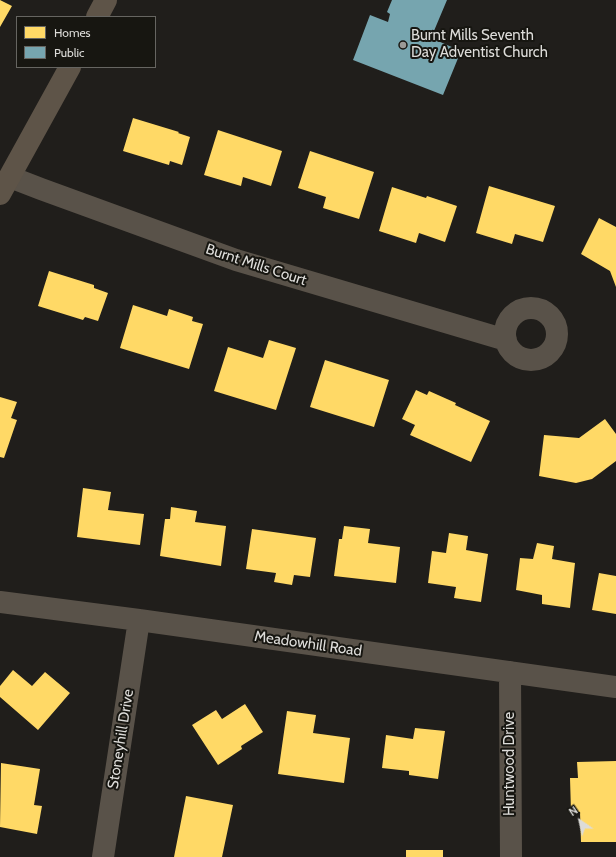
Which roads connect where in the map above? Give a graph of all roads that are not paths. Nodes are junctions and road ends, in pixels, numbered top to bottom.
1 (106, 0) edge
2 (98, 16) edge
3 (69, 68) edge
4 (5, 185) edge
5 (506, 340) dead end
6 (0, 602) edge
7 (139, 620) junction
8 (510, 672) junction
9 (616, 687) edge
10 (103, 857) edge
11 (511, 857) edge

1 - 2 street
3 - 4 street
4 - 5 street, Burnt Mills Court
6 - 7 street, Meadowhill Road
7 - 8 street, Meadowhill Road
7 - 10 street, Stoneyhill Drive
8 - 9 street, Meadowhill Road
8 - 11 street, Huntwood Drive

